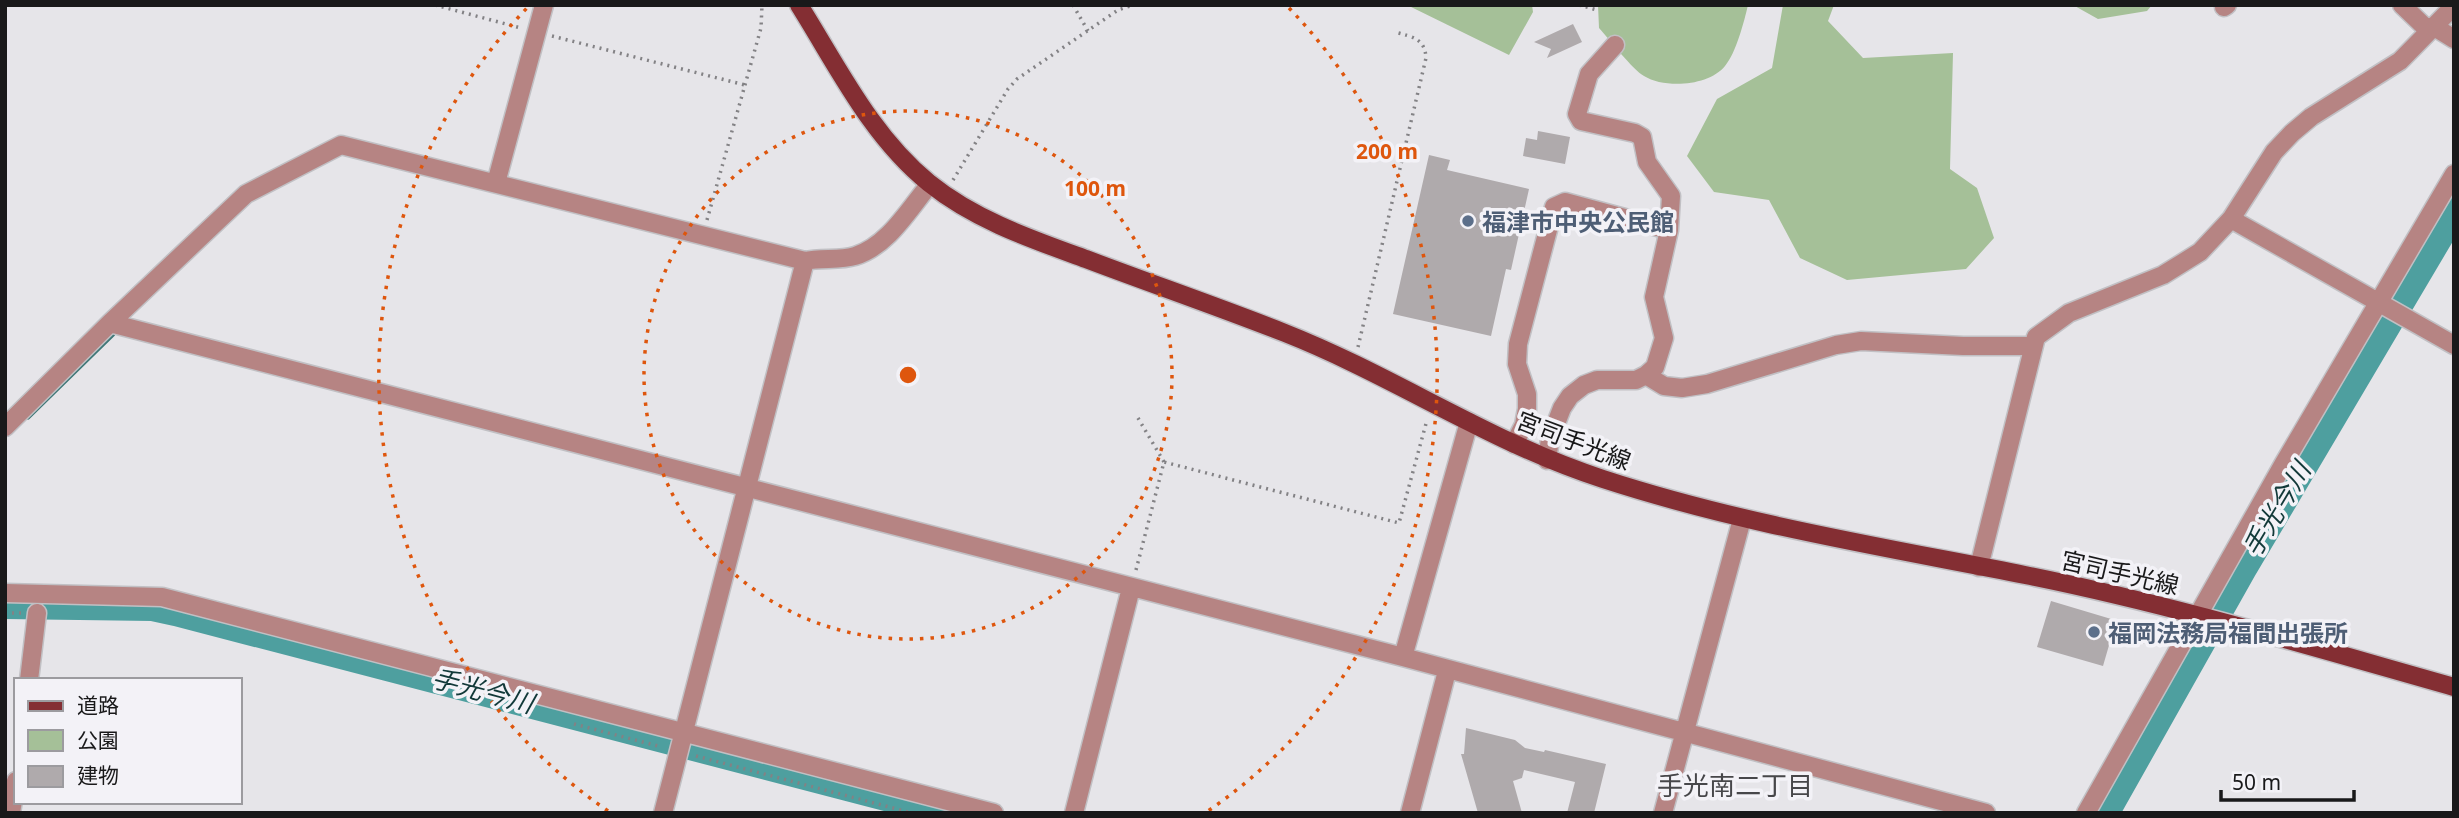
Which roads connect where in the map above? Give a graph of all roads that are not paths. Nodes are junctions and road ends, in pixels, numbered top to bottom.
1 (544, 5) edge
2 (799, 5) edge
3 (2402, 5) edge
4 (2454, 6) edge
5 (2431, 28) junction
6 (2454, 38) edge
7 (1615, 45) dead end
8 (2454, 174) edge
9 (496, 183) junction
10 (937, 189) junction
11 (2231, 219) junction
12 (1669, 230) junction
13 (805, 261) junction
14 (2379, 302) junction
15 (110, 323) junction
16 (2454, 345) edge
17 (2033, 346) junction
18 (1646, 375) junction
19 (1469, 422) junction
20 (5, 428) edge
21 (1514, 444) junction
22 (1547, 460) junction
23 (748, 488) junction
24 (1742, 519) junction
25 (1979, 567) junction
26 (1131, 587) junction
27 (5, 593) edge
28 (37, 613) road end
29 (2199, 615) junction
30 (1403, 657) junction
31 (1447, 671) junction
32 (29, 678) edge
33 (2454, 687) edge
34 (1685, 734) junction
35 (681, 742) junction
36 (663, 813) edge
37 (993, 813) edge
38 (1074, 813) edge
39 (1410, 813) edge
40 (1663, 813) edge
41 (1986, 813) edge
42 (2086, 813) edge

1 - 9 street
2 - 10 main road, 宮司手光線
3 - 5 street
4 - 5 street
5 - 6 street
5 - 11 street
7 - 12 street
8 - 14 street
9 - 13 street
9 - 15 street
10 - 13 street
10 - 19 main road, 宮司手光線
11 - 14 street
11 - 17 street
12 - 18 street
12 - 21 street
13 - 23 street
14 - 16 street
14 - 29 street
15 - 20 street
15 - 23 street
17 - 18 street
17 - 25 street
18 - 22 street
19 - 21 main road, 宮司手光線
19 - 30 street
21 - 22 main road, 宮司手光線
22 - 24 main road, 宮司手光線
23 - 26 street
23 - 35 street
24 - 25 main road, 宮司手光線
24 - 34 street
25 - 29 main road, 宮司手光線
26 - 30 street
26 - 38 street
27 - 35 street
28 - 32 street
29 - 33 main road, 宮司手光線
29 - 42 street
30 - 31 street
31 - 34 street
31 - 39 street
34 - 40 street
34 - 41 street
35 - 36 street
35 - 37 street

